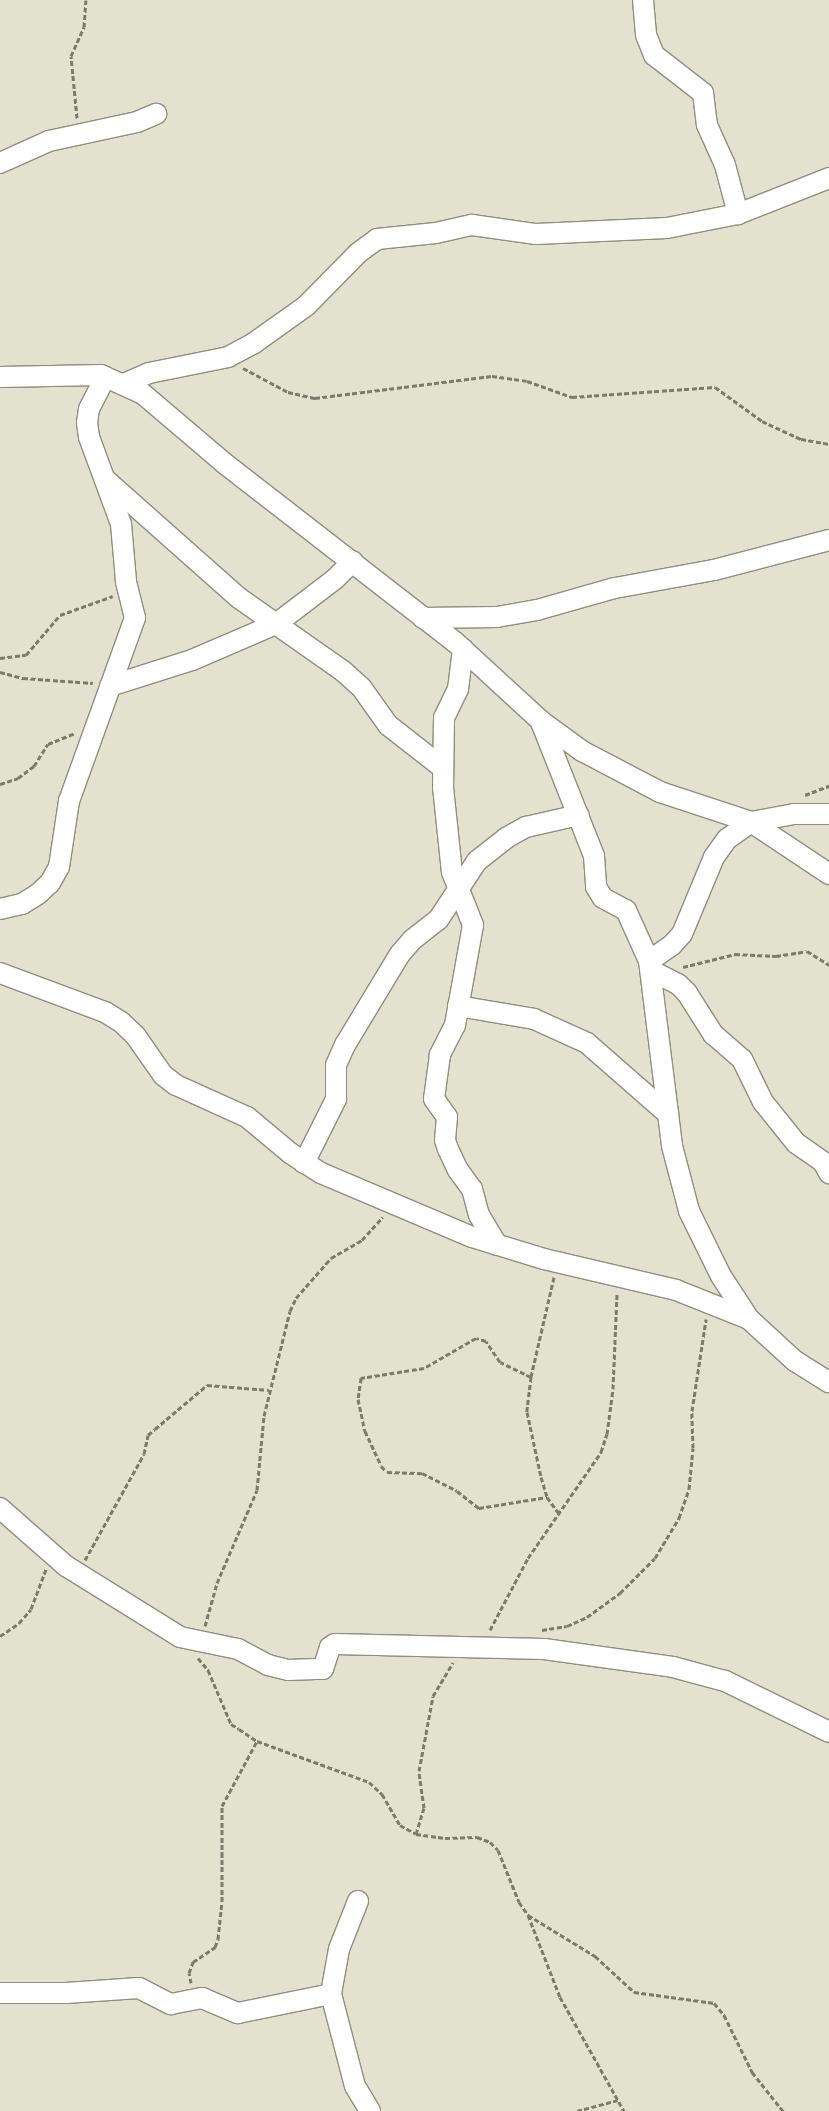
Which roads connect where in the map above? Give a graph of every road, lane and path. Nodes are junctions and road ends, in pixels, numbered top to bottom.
1 (86, 0) edge
2 (643, 0) edge
3 (156, 114) dead end
4 (79, 133) junction
5 (0, 163) edge
6 (829, 178) edge
7 (738, 214) junction
8 (228, 358) junction
9 (0, 377) edge
10 (114, 380) junction
11 (829, 444) edge
12 (106, 480) junction
13 (829, 540) edge
14 (353, 561) junction
15 (126, 581) junction
16 (423, 618) junction
17 (276, 624) junction
18 (463, 649) junction
19 (0, 658) edge
20 (0, 672) edge
21 (110, 686) junction
22 (98, 717) junction
23 (541, 721) junction
24 (443, 768) junction
25 (0, 784) edge
26 (829, 814) edge
27 (579, 815) junction
28 (751, 822) junction
29 (829, 874) edge
30 (458, 891) junction
31 (0, 910) edge
32 (829, 965) edge
33 (653, 969) junction
34 (0, 973) edge
35 (458, 1006) junction
36 (668, 1114) junction
37 (304, 1163) junction
38 (829, 1173) edge
39 (394, 1205) junction
40 (497, 1245) junction
41 (557, 1262) junction
42 (617, 1276) junction
43 (708, 1302) junction
44 (749, 1320) junction
45 (531, 1377) junction
46 (829, 1382) edge
47 (269, 1390) junction
48 (547, 1497) junction
49 (0, 1508) edge
50 (560, 1515) junction
51 (50, 1552) junction
52 (79, 1574) junction
53 (536, 1632) dead end
54 (0, 1636) edge
55 (180, 1637) junction
56 (201, 1639) junction
57 (464, 1646) junction
58 (829, 1732) edge
59 (257, 1741) junction
60 (416, 1834) junction
61 (358, 1901) dead end
62 (528, 1915) junction
63 (0, 1993) edge
64 (330, 1994) junction
65 (194, 1998) junction
66 (618, 2100) junction
67 (370, 2111) edge
68 (577, 2111) edge
69 (624, 2111) edge
70 (783, 2111) edge

1 - 4 path
2 - 7 street
3 - 4 street
4 - 5 street
6 - 7 street
7 - 8 street
8 - 10 street
8 - 11 path
9 - 10 street
10 - 12 street
10 - 14 street
12 - 15 street
12 - 17 street
13 - 16 street
14 - 16 street
14 - 17 street
15 - 19 path
15 - 21 street
16 - 18 street
17 - 21 street
17 - 24 street
18 - 23 street
18 - 24 street
20 - 21 path
21 - 22 street
22 - 25 path
22 - 31 street
23 - 27 street
23 - 28 street
24 - 30 street
26 - 28 street
27 - 30 street
27 - 33 street
28 - 29 street
28 - 33 street
30 - 35 street
30 - 37 street
32 - 33 path
33 - 36 street
33 - 38 street
34 - 37 street
35 - 36 street
35 - 40 street
36 - 44 street
37 - 39 street
39 - 40 street
39 - 47 path
40 - 41 street
41 - 42 street
41 - 45 path
42 - 43 street
42 - 50 path
43 - 44 street
43 - 53 path
44 - 46 street
45 - 48 path
45 - 48 path
47 - 52 path
47 - 56 path
48 - 50 path
49 - 51 street
50 - 57 path
51 - 52 street
51 - 54 path
52 - 55 street
55 - 56 street
55 - 59 path
56 - 57 street
57 - 58 street
57 - 60 path
59 - 60 path
59 - 65 path
60 - 62 path
61 - 64 street
62 - 66 path
62 - 70 path
63 - 65 street
64 - 65 street
64 - 67 street
66 - 68 path
66 - 69 path

